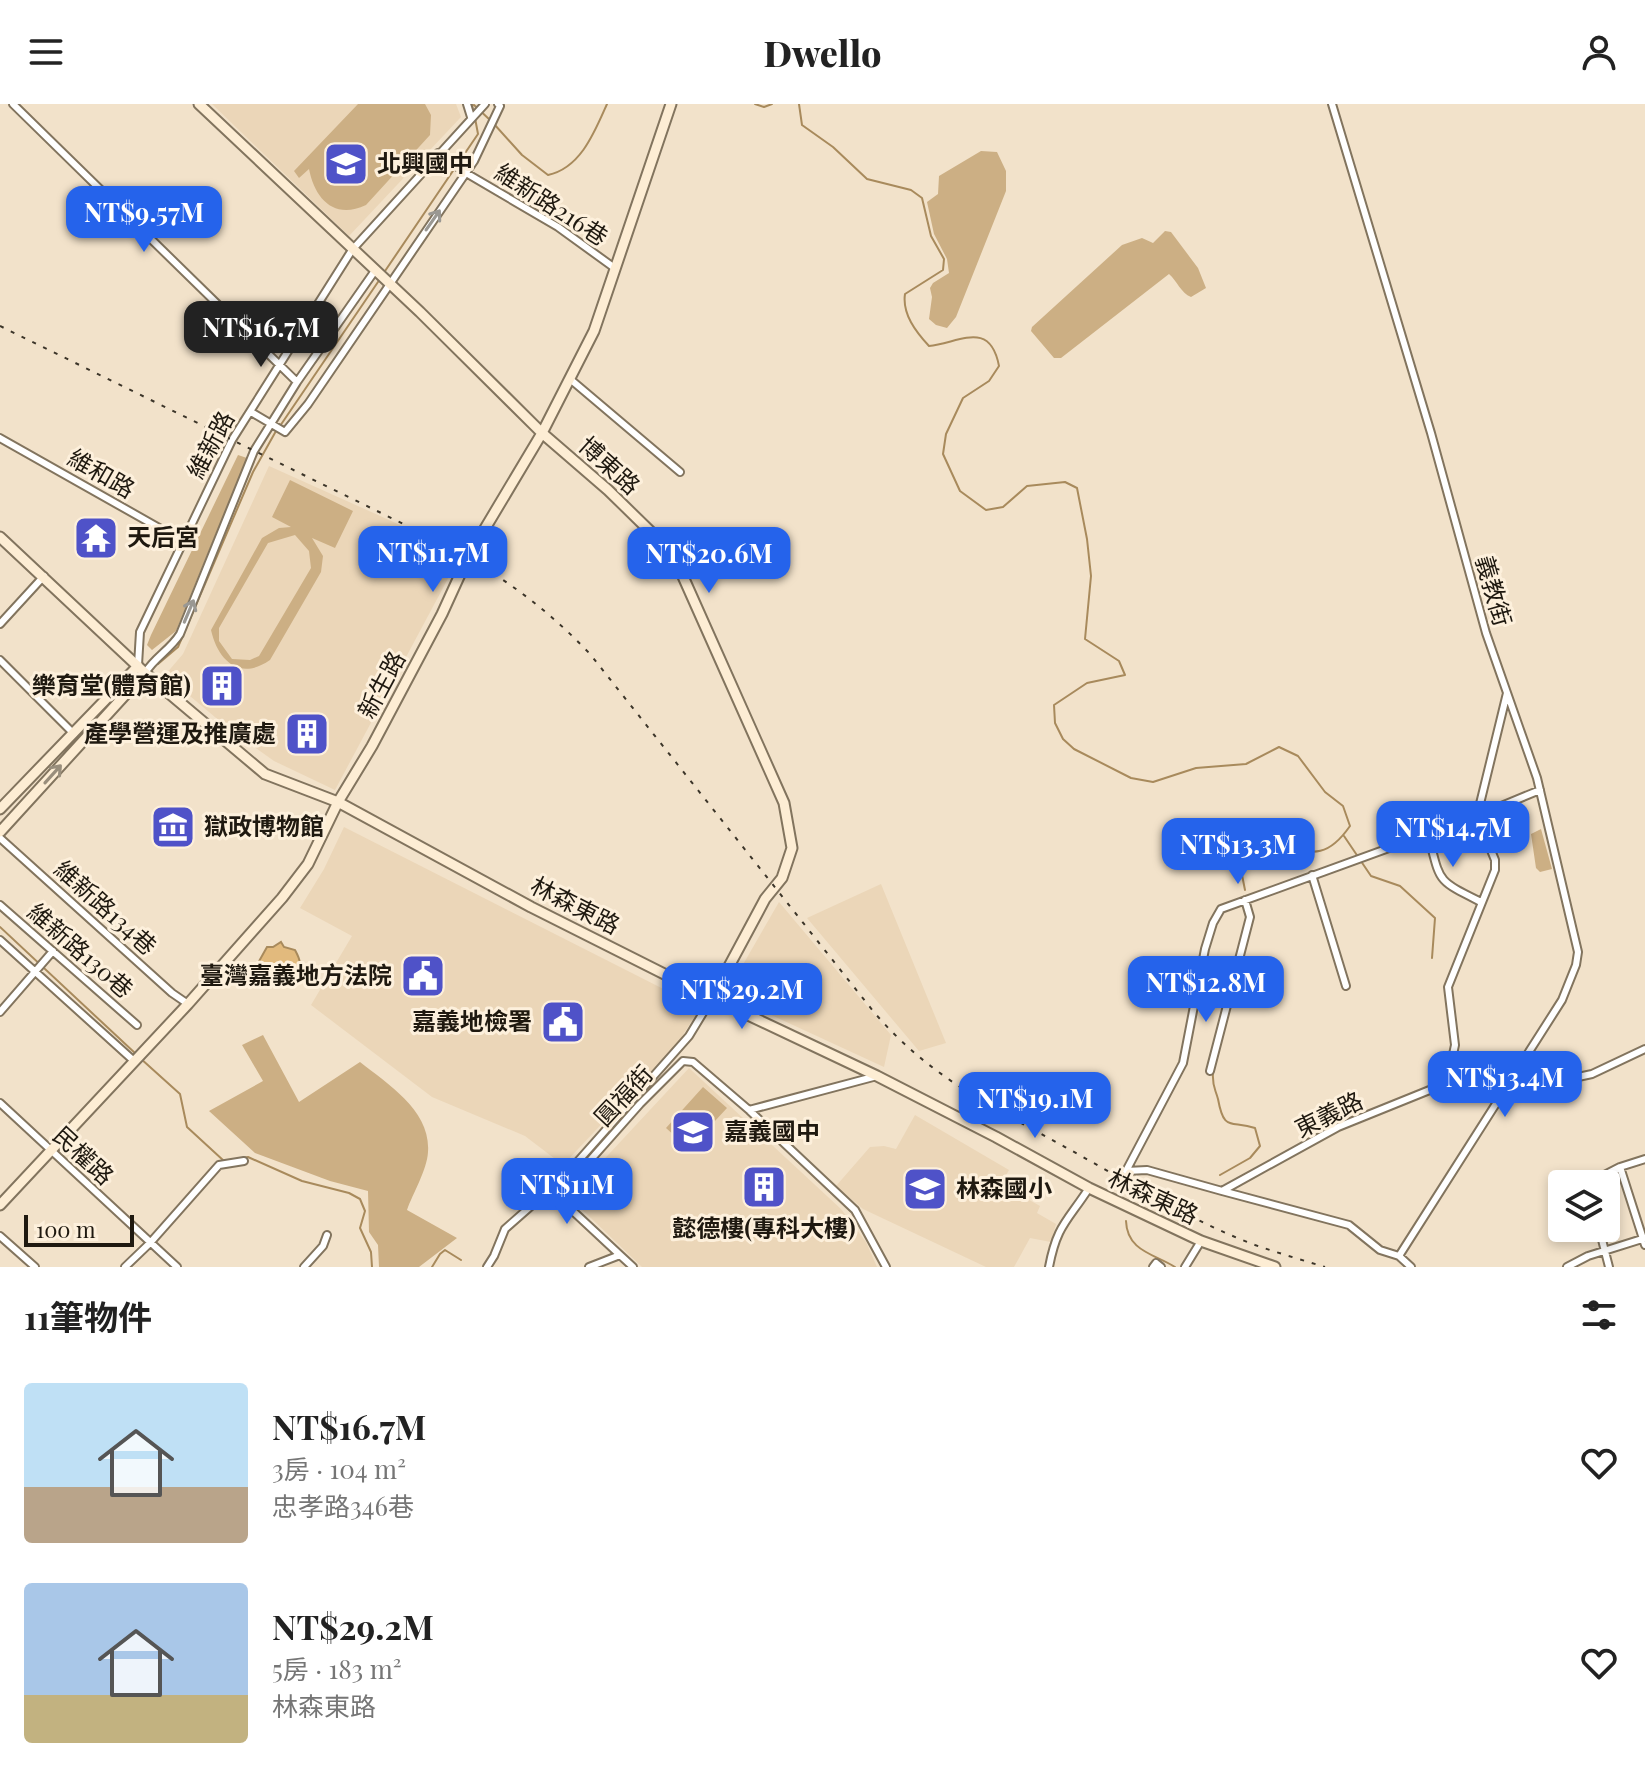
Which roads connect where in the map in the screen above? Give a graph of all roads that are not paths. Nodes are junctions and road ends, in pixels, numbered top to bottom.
1 (13, 104) edge
2 (199, 104) edge
3 (467, 104) edge
4 (485, 104) edge
5 (498, 104) edge
6 (671, 104) edge
7 (1332, 104) edge
8 (471, 117) junction
9 (438, 153) junction
10 (466, 173) junction
11 (352, 250) junction
12 (616, 269) junction
13 (374, 272) junction
14 (388, 284) junction
15 (331, 333) junction
16 (347, 345) junction
17 (280, 367) junction
18 (570, 379) junction
19 (297, 382) junction
20 (251, 412) junction
21 (273, 423) junction
22 (542, 433) junction
23 (0, 438) edge
24 (680, 472) dead end
25 (0, 537) edge
26 (184, 542) junction
27 (44, 576) junction
28 (0, 624) edge
29 (0, 660) edge
30 (141, 669) junction
31 (1507, 693) junction
32 (78, 738) junction
33 (1540, 790) junction
34 (338, 802) junction
35 (0, 809) edge
36 (1477, 816) junction
37 (2, 827) edge
38 (1428, 834) junction
39 (0, 838) edge
40 (1312, 875) junction
41 (1245, 900) junction
42 (1481, 902) junction
43 (0, 905) edge
44 (0, 940) edge
45 (53, 951) junction
46 (36, 971) junction
47 (1346, 986) dead end
48 (712, 998) junction
49 (188, 1004) junction
50 (0, 1012) edge
51 (137, 1025) dead end
52 (1645, 1049) edge
53 (137, 1058) junction
54 (1210, 1071) dead end
55 (877, 1076) junction
56 (1442, 1085) junction
57 (1509, 1086) junction
58 (0, 1103) edge
59 (749, 1110) junction
60 (50, 1151) junction
61 (1645, 1159) edge
62 (244, 1161) dead end
63 (1620, 1167) junction
64 (1614, 1170) edge
65 (1089, 1188) junction
66 (1222, 1191) junction
67 (0, 1205) edge
68 (327, 1235) dead end
69 (0, 1236) edge
70 (1201, 1241) junction
71 (1644, 1241) edge
72 (1603, 1242) edge
73 (150, 1243) junction
74 (1605, 1250) junction
75 (620, 1255) junction
76 (1399, 1256) junction
77 (35, 1267) edge
78 (125, 1267) edge
79 (177, 1267) edge
80 (304, 1267) edge
81 (487, 1267) edge
82 (589, 1267) edge
83 (633, 1267) edge
84 (886, 1267) edge
85 (1049, 1267) edge
86 (1153, 1267) edge
87 (1161, 1267) edge
88 (1185, 1267) edge
89 (1275, 1267) edge
90 (1411, 1267) edge
91 (1567, 1267) edge
92 (1609, 1267) edge

1 - 17 street
2 - 11 street, 博東路
3 - 8 street
4 - 8 street, 維新路
5 - 10 street
6 - 12 street, 新生路
7 - 31 street, 義教街
8 - 9 street, 維新路
9 - 10 street, 維新路216巷
9 - 11 street, 維新路
10 - 12 street, 維新路216巷
14 -> 10 street
11 - 13 street, 博東路
11 - 17 street, 維新路
12 - 18 street, 新生路
13 - 14 street, 博東路
13 - 15 street
14 - 16 street
14 - 22 street, 博東路
15 - 16 street
15 - 19 street
16 - 21 street
17 - 19 street
17 - 20 street, 維新路
18 - 22 street, 新生路
18 - 24 street
19 - 21 street
20 - 21 street
20 - 26 street, 維新路
30 -> 21 street
22 - 34 street, 新生路
22 - 48 street, 博東路
23 - 26 street, 維和路
25 - 27 street, 林森東路
26 - 30 street, 維新路
27 - 28 street
27 - 30 street, 林森東路
29 - 32 street
30 - 32 street
30 - 34 street, 林森東路
31 - 33 street, 義教街
31 - 36 street
32 - 35 street
37 -> 32 street
33 - 36 street
33 - 57 street, 義教街
34 - 48 street, 林森東路
34 - 49 street, 新生路
36 - 38 street
36 - 42 street
38 - 40 street
38 - 42 street
39 - 49 street, 維新路134巷
40 - 41 street
40 - 47 street
41 - 54 street
41 - 66 street
42 - 56 street
43 - 45 street, 維新路130巷
44 - 46 street
45 - 46 street
45 - 51 street, 維新路130巷
46 - 50 street
46 - 53 street
48 - 55 street, 林森東路
48 - 81 street, 圓福街
49 - 53 street, 新生路
52 - 57 street, 東義路
53 - 60 street, 新生路
55 - 59 street
55 - 65 street, 林森東路
56 - 57 street, 東義路
56 - 66 street, 東義路
57 - 76 street, 義教街
58 - 60 street, 民權路
59 - 75 street, 圓福街
59 - 84 street
60 - 67 street, 新生路
60 - 73 street, 民權路
61 - 63 street
62 - 73 street
63 - 64 street
63 - 71 street
65 - 70 street, 林森東路
65 - 85 street
66 - 76 street
68 - 80 street
69 - 77 street
70 - 88 street
70 - 89 street, 林森東路
71 - 74 street
72 - 74 street
73 - 78 street
73 - 79 street, 民權路
74 - 91 street
74 - 92 street
75 - 82 street
75 - 83 street
76 - 90 street
86 - 87 street

